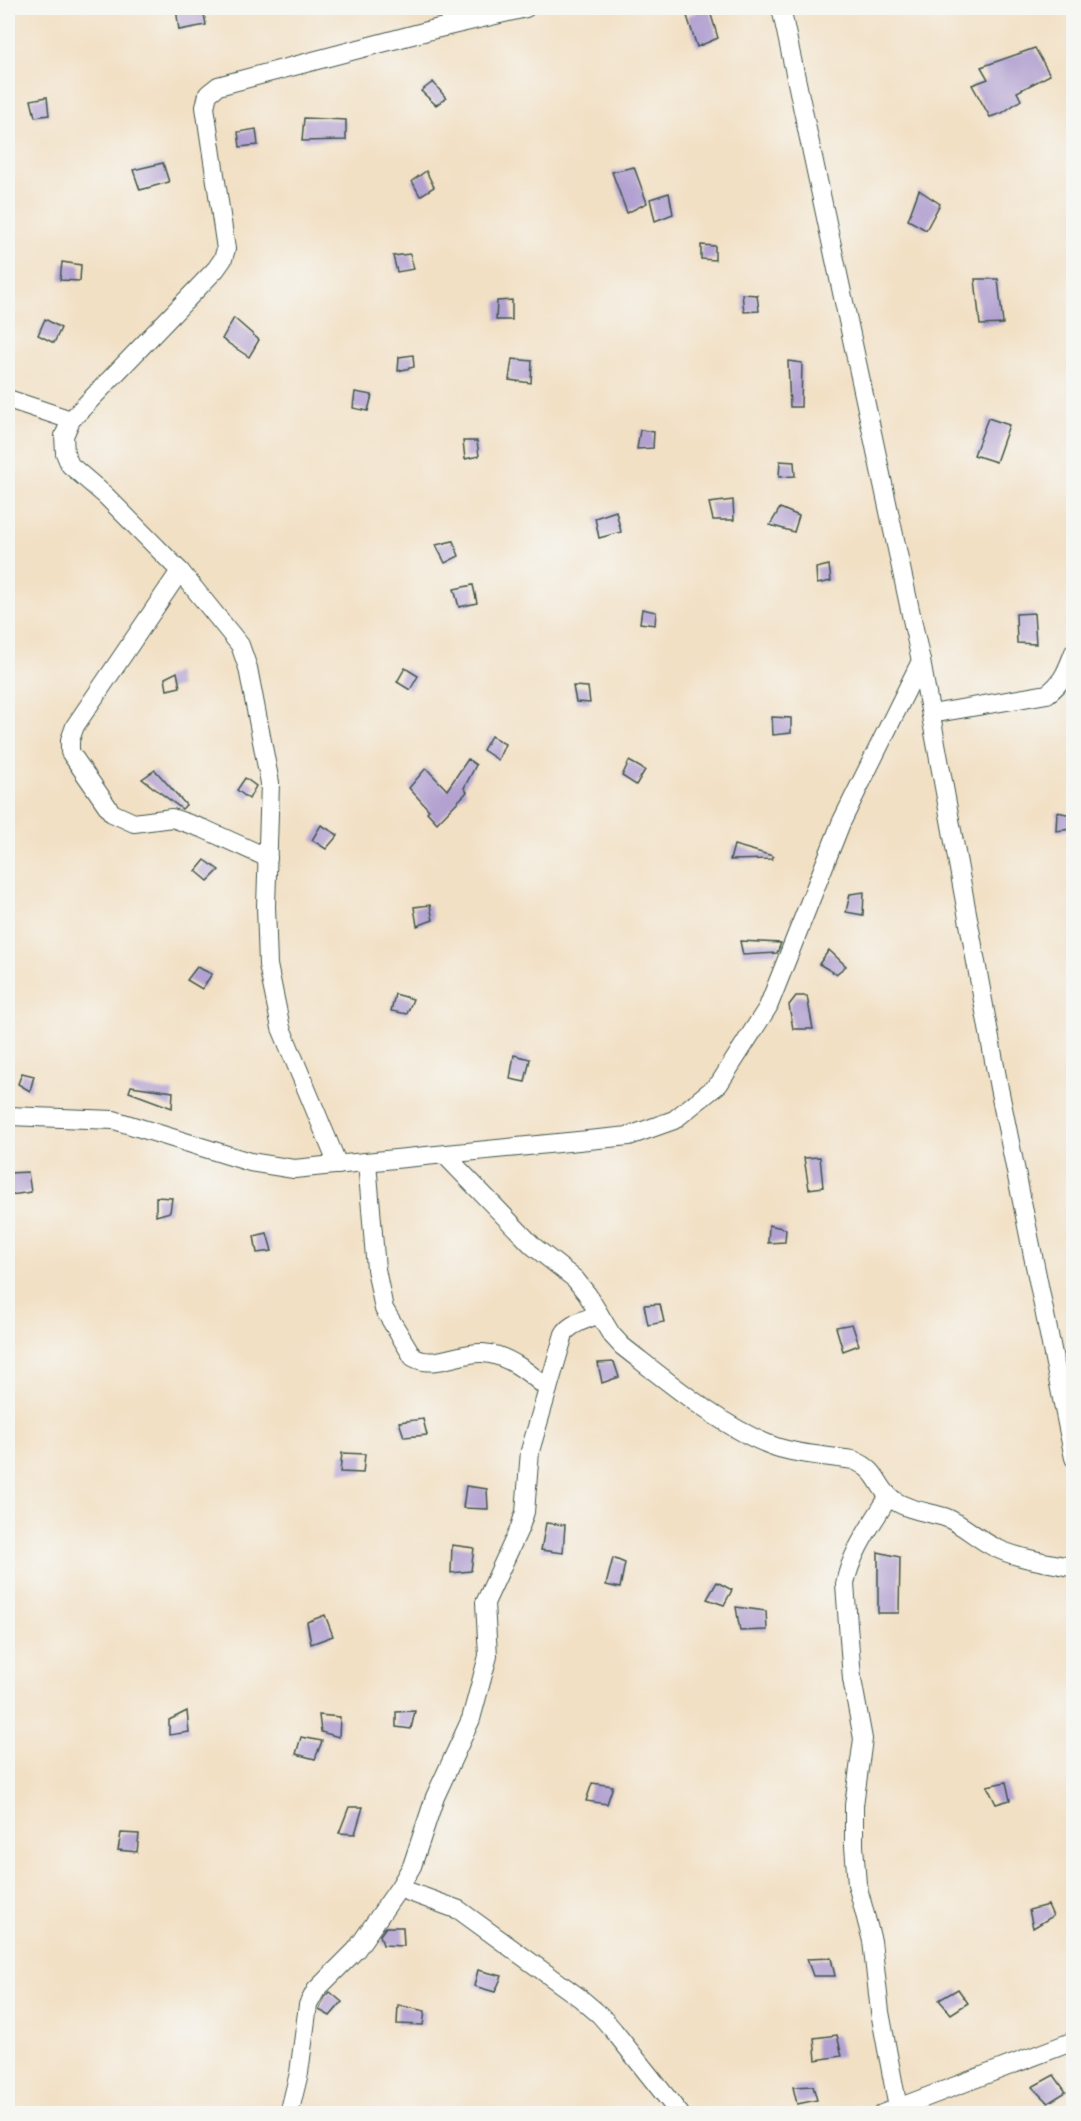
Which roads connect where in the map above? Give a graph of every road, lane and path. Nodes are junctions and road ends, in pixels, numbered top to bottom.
1 (526, 8) edge
2 (782, 8) edge
3 (8, 399) edge
4 (71, 420) junction
5 (180, 571) junction
6 (1074, 652) edge
7 (921, 661) junction
8 (931, 714) junction
9 (268, 858) junction
10 (8, 1116) edge
11 (445, 1155) junction
12 (367, 1162) junction
13 (338, 1165) junction
14 (599, 1314) junction
15 (548, 1389) junction
16 (1074, 1458) edge
17 (889, 1496) junction
18 (1074, 1568) edge
19 (399, 1888) junction
20 (1074, 2042) edge
21 (890, 2111) edge
22 (289, 2114) edge
23 (680, 2114) edge

1 - 4 street
2 - 7 street
3 - 4 street
4 - 5 street
5 - 9 street
5 - 9 street
6 - 8 street
7 - 8 street
7 - 11 street
8 - 16 street
9 - 13 street
10 - 13 street
11 - 12 street
11 - 14 street
12 - 13 street
12 - 15 street
14 - 15 street
14 - 17 street
15 - 19 street
17 - 18 street
17 - 21 street
19 - 22 street
19 - 23 street
20 - 21 street

